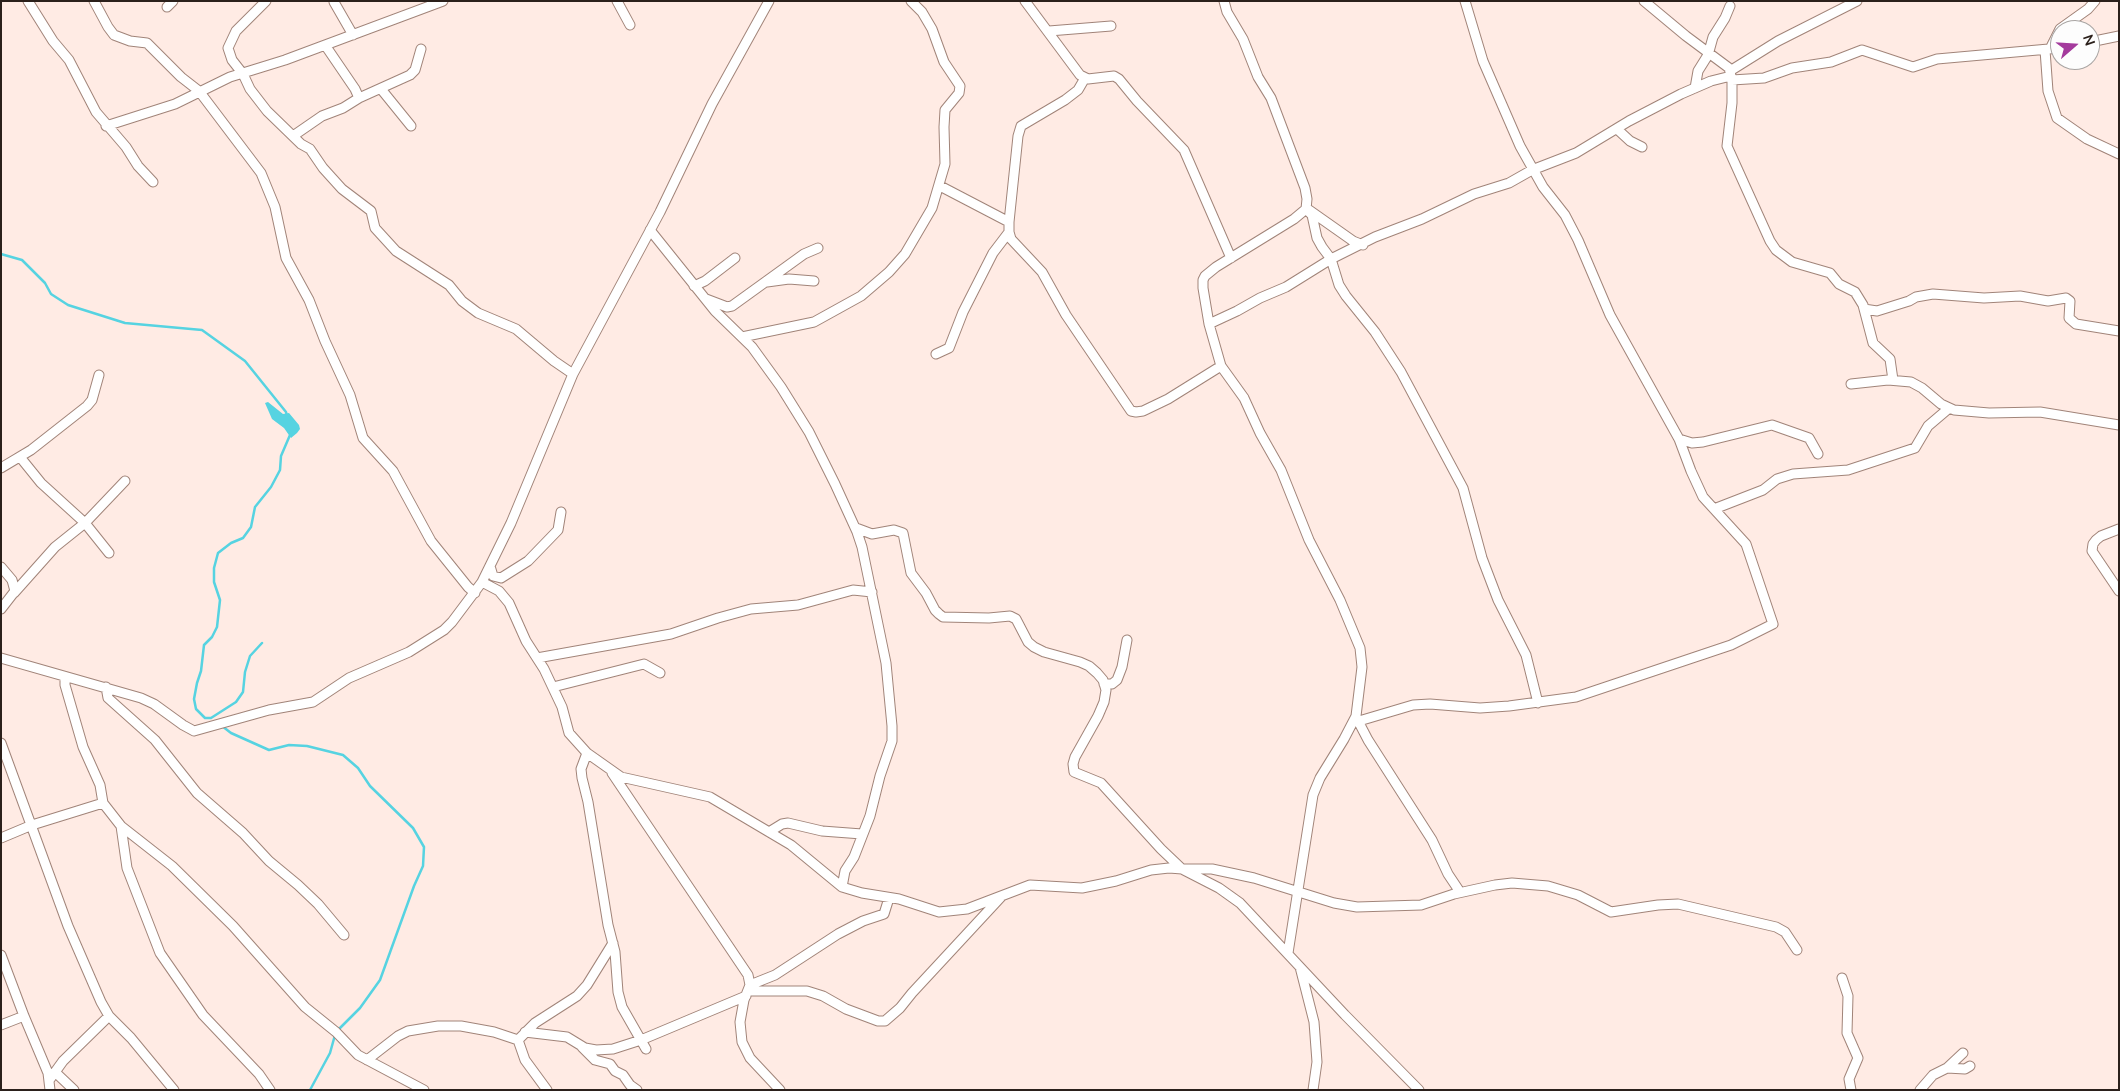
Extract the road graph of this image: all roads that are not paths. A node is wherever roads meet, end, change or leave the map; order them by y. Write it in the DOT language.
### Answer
graph roads {
  1 [pos="94,1"];
  2 [pos="266,1"];
  3 [pos="442,1"];
  4 [pos="617,1"];
  5 [pos="769,1"];
  6 [pos="911,1"];
  7 [pos="1025,1"];
  8 [pos="1224,1"];
  9 [pos="1465,1"];
  10 [pos="1644,1"];
  11 [pos="1857,1"];
  12 [pos="2095,1"];
  13 [pos="32,2"];
  14 [pos="334,2"];
  15 [pos="418,5"];
  16 [pos="1730,6"];
  17 [pos="630,25"];
  18 [pos="1111,26"];
  19 [pos="1048,31"];
  20 [pos="353,35"];
  21 [pos="2119,36"];
  22 [pos="2100,40"];
  23 [pos="325,45"];
  24 [pos="421,49"];
  25 [pos="2048,50"];
  26 [pos="1708,53"];
  27 [pos="243,74"];
  28 [pos="1731,75"];
  29 [pos="1085,78"];
  30 [pos="1695,88"];
  31 [pos="381,89"];
  32 [pos="199,91"];
  33 [pos="359,98"];
  34 [pos="106,126"];
  35 [pos="411,126"];
  36 [pos="1617,129"];
  37 [pos="293,136"];
  38 [pos="1642,147"];
  39 [pos="2119,154"];
  40 [pos="1532,170"];
  41 [pos="153,182"];
  42 [pos="940,186"];
  43 [pos="1306,209"];
  44 [pos="1009,222"];
  45 [pos="650,230"];
  46 [pos="1009,232"];
  47 [pos="1363,245"];
  48 [pos="818,248"];
  49 [pos="735,258"];
  50 [pos="1231,258"];
  51 [pos="1331,259"];
  52 [pos="814,281"];
  53 [pos="766,282"];
  54 [pos="694,286"];
  55 [pos="705,299"];
  56 [pos="1864,309"];
  57 [pos="1209,324"];
  58 [pos="2119,331"];
  59 [pos="742,337"];
  60 [pos="936,354"];
  61 [pos="1221,366"];
  62 [pos="573,374"];
  63 [pos="100,375"];
  64 [pos="1893,380"];
  65 [pos="1851,384"];
  66 [pos="1948,409"];
  67 [pos="2119,425"];
  68 [pos="1679,439"];
  69 [pos="1818,454"];
  70 [pos="20,457"];
  71 [pos="1,468"];
  72 [pos="125,482"];
  73 [pos="1714,509"];
  74 [pos="561,512"];
  75 [pos="85,523"];
  76 [pos="856,528"];
  77 [pos="2119,529"];
  78 [pos="109,553"];
  79 [pos="490,566"];
  80 [pos="1,567"];
  81 [pos="501,578"];
  82 [pos="482,582"];
  83 [pos="2119,591"];
  84 [pos="872,592"];
  85 [pos="14,593"];
  86 [pos="475,593"];
  87 [pos="508,603"];
  88 [pos="1,609"];
  89 [pos="1127,640"];
  90 [pos="1,658"];
  91 [pos="537,658"];
  92 [pos="660,673"];
  93 [pos="65,677"];
  94 [pos="1104,684"];
  95 [pos="553,687"];
  96 [pos="106,688"];
  97 [pos="1538,703"];
  98 [pos="1357,719"];
  99 [pos="1,743"];
  100 [pos="587,753"];
  101 [pos="610,770"];
  102 [pos="103,803"];
  103 [pos="32,825"];
  104 [pos="121,826"];
  105 [pos="769,832"];
  106 [pos="862,834"];
  107 [pos="1,838"];
  108 [pos="1182,869"];
  109 [pos="842,887"];
  110 [pos="1298,891"];
  111 [pos="1460,892"];
  112 [pos="1003,895"];
  113 [pos="889,898"];
  114 [pos="344,934"];
  115 [pos="613,943"];
  116 [pos="1797,950"];
  117 [pos="1288,953"];
  118 [pos="1,955"];
  119 [pos="1299,966"];
  120 [pos="1842,978"];
  121 [pos="748,991"];
  122 [pos="24,1016"];
  123 [pos="109,1016"];
  124 [pos="1,1024"];
  125 [pos="525,1032"];
  126 [pos="518,1040"];
  127 [pos="641,1040"];
  128 [pos="578,1044"];
  129 [pos="646,1049"];
  130 [pos="1963,1053"];
  131 [pos="367,1060"];
  132 [pos="1970,1066"];
  133 [pos="1947,1068"];
  134 [pos="52,1075"];
  135 [pos="50,1090"];
  136 [pos="74,1090"];
  137 [pos="174,1090"];
  138 [pos="270,1090"];
  139 [pos="424,1090"];
  140 [pos="547,1090"];
  141 [pos="637,1090"];
  142 [pos="780,1090"];
  143 [pos="1313,1090"];
  144 [pos="1419,1090"];
  145 [pos="1851,1090"];
  146 [pos="1920,1090"];
  1 -- 32 [label="street"];
  2 -- 27 [label="street"];
  3 -- 15 [label="street"];
  4 -- 17 [label="street"];
  5 -- 45 [label="street"];
  6 -- 42 [label="street"];
  7 -- 19 [label="street"];
  8 -- 43 [label="street"];
  9 -- 40 [label="street"];
  10 -- 26 [label="street"];
  11 -- 28 [label="street"];
  12 -- 25 [label="street"];
  13 -- 34 [label="street"];
  14 -- 20 [label="street"];
  15 -- 20 [label="street"];
  16 -- 26 [label="street"];
  18 -- 19 [label="street"];
  19 -- 29 [label="street"];
  20 -- 23 [label="street"];
  21 -- 22 [label="street"];
  23 -- 27 [label="street"];
  23 -- 33 [label="street"];
  24 -- 31 [label="street"];
  25 -- 28 [label="street"];
  25 -- 39 [label="street"];
  26 -- 28 [label="street"];
  26 -- 30 [label="street"];
  27 -- 32 [label="street"];
  27 -- 37 [label="street"];
  28 -- 30 [label="street"];
  28 -- 56 [label="street"];
  29 -- 44 [label="street"];
  29 -- 50 [label="street"];
  30 -- 36 [label="street"];
  31 -- 33 [label="street"];
  31 -- 35 [label="street"];
  32 -- 34 [label="street"];
  32 -- 86 [label="street"];
  33 -- 37 [label="street"];
  34 -- 41 [label="street"];
  36 -- 38 [label="street"];
  36 -- 40 [label="street"];
  37 -- 62 [label="street"];
  40 -- 47 [label="street"];
  40 -- 68 [label="street"];
  42 -- 44 [label="street"];
  42 -- 59 [label="street"];
  43 -- 47 [label="street"];
  43 -- 50 [label="street"];
  43 -- 51 [label="street"];
  44 -- 46 [label="street"];
  45 -- 54 [label="street"];
  45 -- 62 [label="street"];
  46 -- 60 [label="street"];
  46 -- 61 [label="street"];
  47 -- 51 [label="street"];
  48 -- 53 [label="street"];
  49 -- 54 [label="street"];
  50 -- 57 [label="street"];
  51 -- 57 [label="street"];
  51 -- 97 [label="street"];
  52 -- 53 [label="street"];
  53 -- 55 [label="street"];
  54 -- 55 [label="street"];
  55 -- 59 [label="street"];
  56 -- 58 [label="street"];
  56 -- 64 [label="street"];
  57 -- 61 [label="street"];
  59 -- 76 [label="street"];
  61 -- 98 [label="street"];
  62 -- 79 [label="street"];
  63 -- 70 [label="street"];
  64 -- 65 [label="street"];
  64 -- 66 [label="street"];
  66 -- 67 [label="street"];
  66 -- 73 [label="street"];
  68 -- 69 [label="street"];
  68 -- 73 [label="street"];
  70 -- 71 [label="street"];
  70 -- 75 [label="street"];
  72 -- 75 [label="street"];
  73 -- 97 [label="street"];
  74 -- 81 [label="street"];
  75 -- 78 [label="street"];
  75 -- 85 [label="street"];
  76 -- 84 [label="street"];
  76 -- 94 [label="street"];
  77 -- 83 [label="street"];
  79 -- 81 [label="street"];
  79 -- 82 [label="street"];
  80 -- 85 [label="street"];
  81 -- 87 [label="street"];
  82 -- 86 [label="street"];
  82 -- 87 [label="street"];
  84 -- 91 [label="street"];
  84 -- 106 [label="street"];
  85 -- 88 [label="street"];
  86 -- 96 [label="street"];
  87 -- 91 [label="street"];
  89 -- 94 [label="street"];
  90 -- 93 [label="street"];
  91 -- 95 [label="street"];
  92 -- 95 [label="street"];
  93 -- 96 [label="street"];
  93 -- 102 [label="street"];
  94 -- 108 [label="street"];
  95 -- 100 [label="street"];
  96 -- 114 [label="street"];
  97 -- 98 [label="street"];
  98 -- 110 [label="street"];
  98 -- 111 [label="street"];
  99 -- 103 [label="street"];
  100 -- 101 [label="street"];
  100 -- 115 [label="street"];
  101 -- 105 [label="street"];
  101 -- 121 [label="street"];
  102 -- 103 [label="street"];
  102 -- 104 [label="street"];
  103 -- 107 [label="street"];
  103 -- 123 [label="street"];
  104 -- 131 [label="street"];
  104 -- 138 [label="street"];
  105 -- 106 [label="street"];
  105 -- 109 [label="street"];
  106 -- 109 [label="street"];
  108 -- 110 [label="street"];
  108 -- 112 [label="street"];
  108 -- 117 [label="street"];
  109 -- 113 [label="street"];
  110 -- 111 [label="street"];
  110 -- 117 [label="street"];
  111 -- 116 [label="street"];
  112 -- 113 [label="street"];
  112 -- 121 [label="street"];
  113 -- 121 [label="street"];
  115 -- 125 [label="street"];
  115 -- 127 [label="street"];
  117 -- 119 [label="street"];
  118 -- 122 [label="street"];
  119 -- 143 [label="street"];
  119 -- 144 [label="street"];
  120 -- 145 [label="street"];
  121 -- 127 [label="street"];
  121 -- 142 [label="street"];
  122 -- 124 [label="street"];
  122 -- 134 [label="street"];
  123 -- 134 [label="street"];
  123 -- 137 [label="street"];
  125 -- 126 [label="street"];
  125 -- 128 [label="street"];
  126 -- 131 [label="street"];
  126 -- 140 [label="street"];
  127 -- 128 [label="street"];
  127 -- 129 [label="street"];
  128 -- 141 [label="street"];
  130 -- 133 [label="street"];
  131 -- 139 [label="street"];
  132 -- 133 [label="street"];
  133 -- 146 [label="street"];
  134 -- 135 [label="street"];
  134 -- 136 [label="street"];
}
